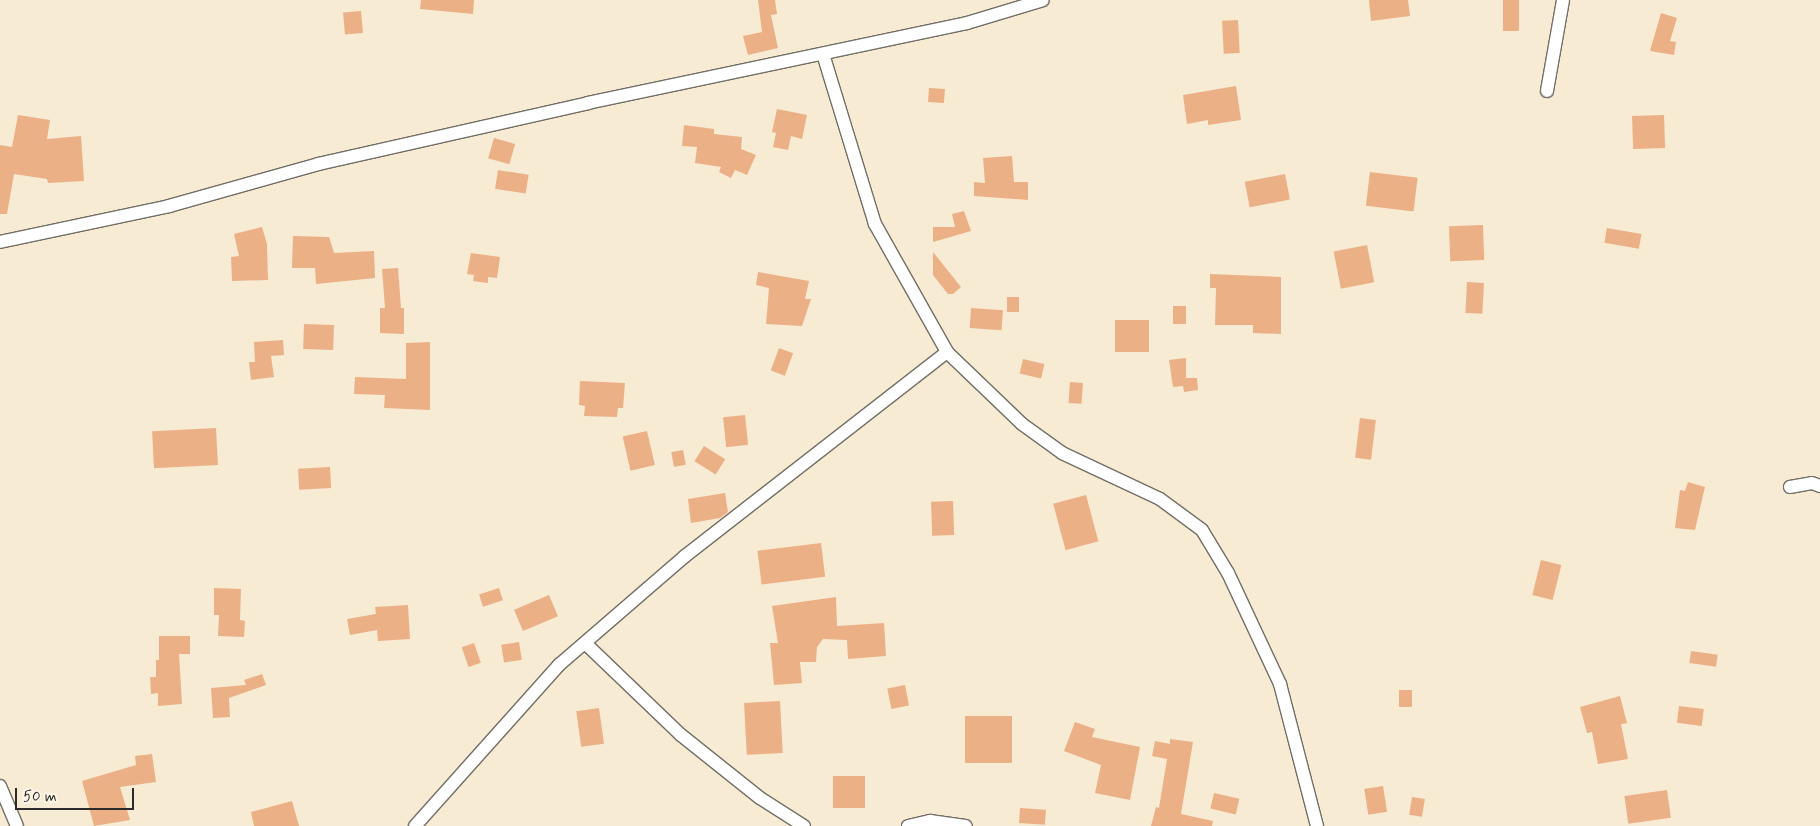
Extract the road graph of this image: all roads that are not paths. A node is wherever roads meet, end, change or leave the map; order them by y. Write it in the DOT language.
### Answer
graph roads {
  1 [pos="1043,0"];
  2 [pos="1564,0"];
  3 [pos="822,54"];
  4 [pos="1547,91"];
  5 [pos="0,242"];
  6 [pos="946,352"];
  7 [pos="1790,486"];
  8 [pos="1820,486"];
  9 [pos="585,643"];
  10 [pos="0,786"];
  11 [pos="17,826"];
  12 [pos="415,826"];
  13 [pos="804,826"];
  14 [pos="908,826"];
  15 [pos="966,826"];
  16 [pos="1317,826"];
  1 -- 3 [label="street"];
  2 -- 4 [label="street"];
  3 -- 5 [label="street"];
  3 -- 6 [label="street"];
  6 -- 9 [label="street"];
  6 -- 16 [label="street"];
  7 -- 8 [label="street"];
  9 -- 12 [label="street"];
  9 -- 13 [label="street"];
  10 -- 11 [label="street"];
  14 -- 15 [label="street"];
}
